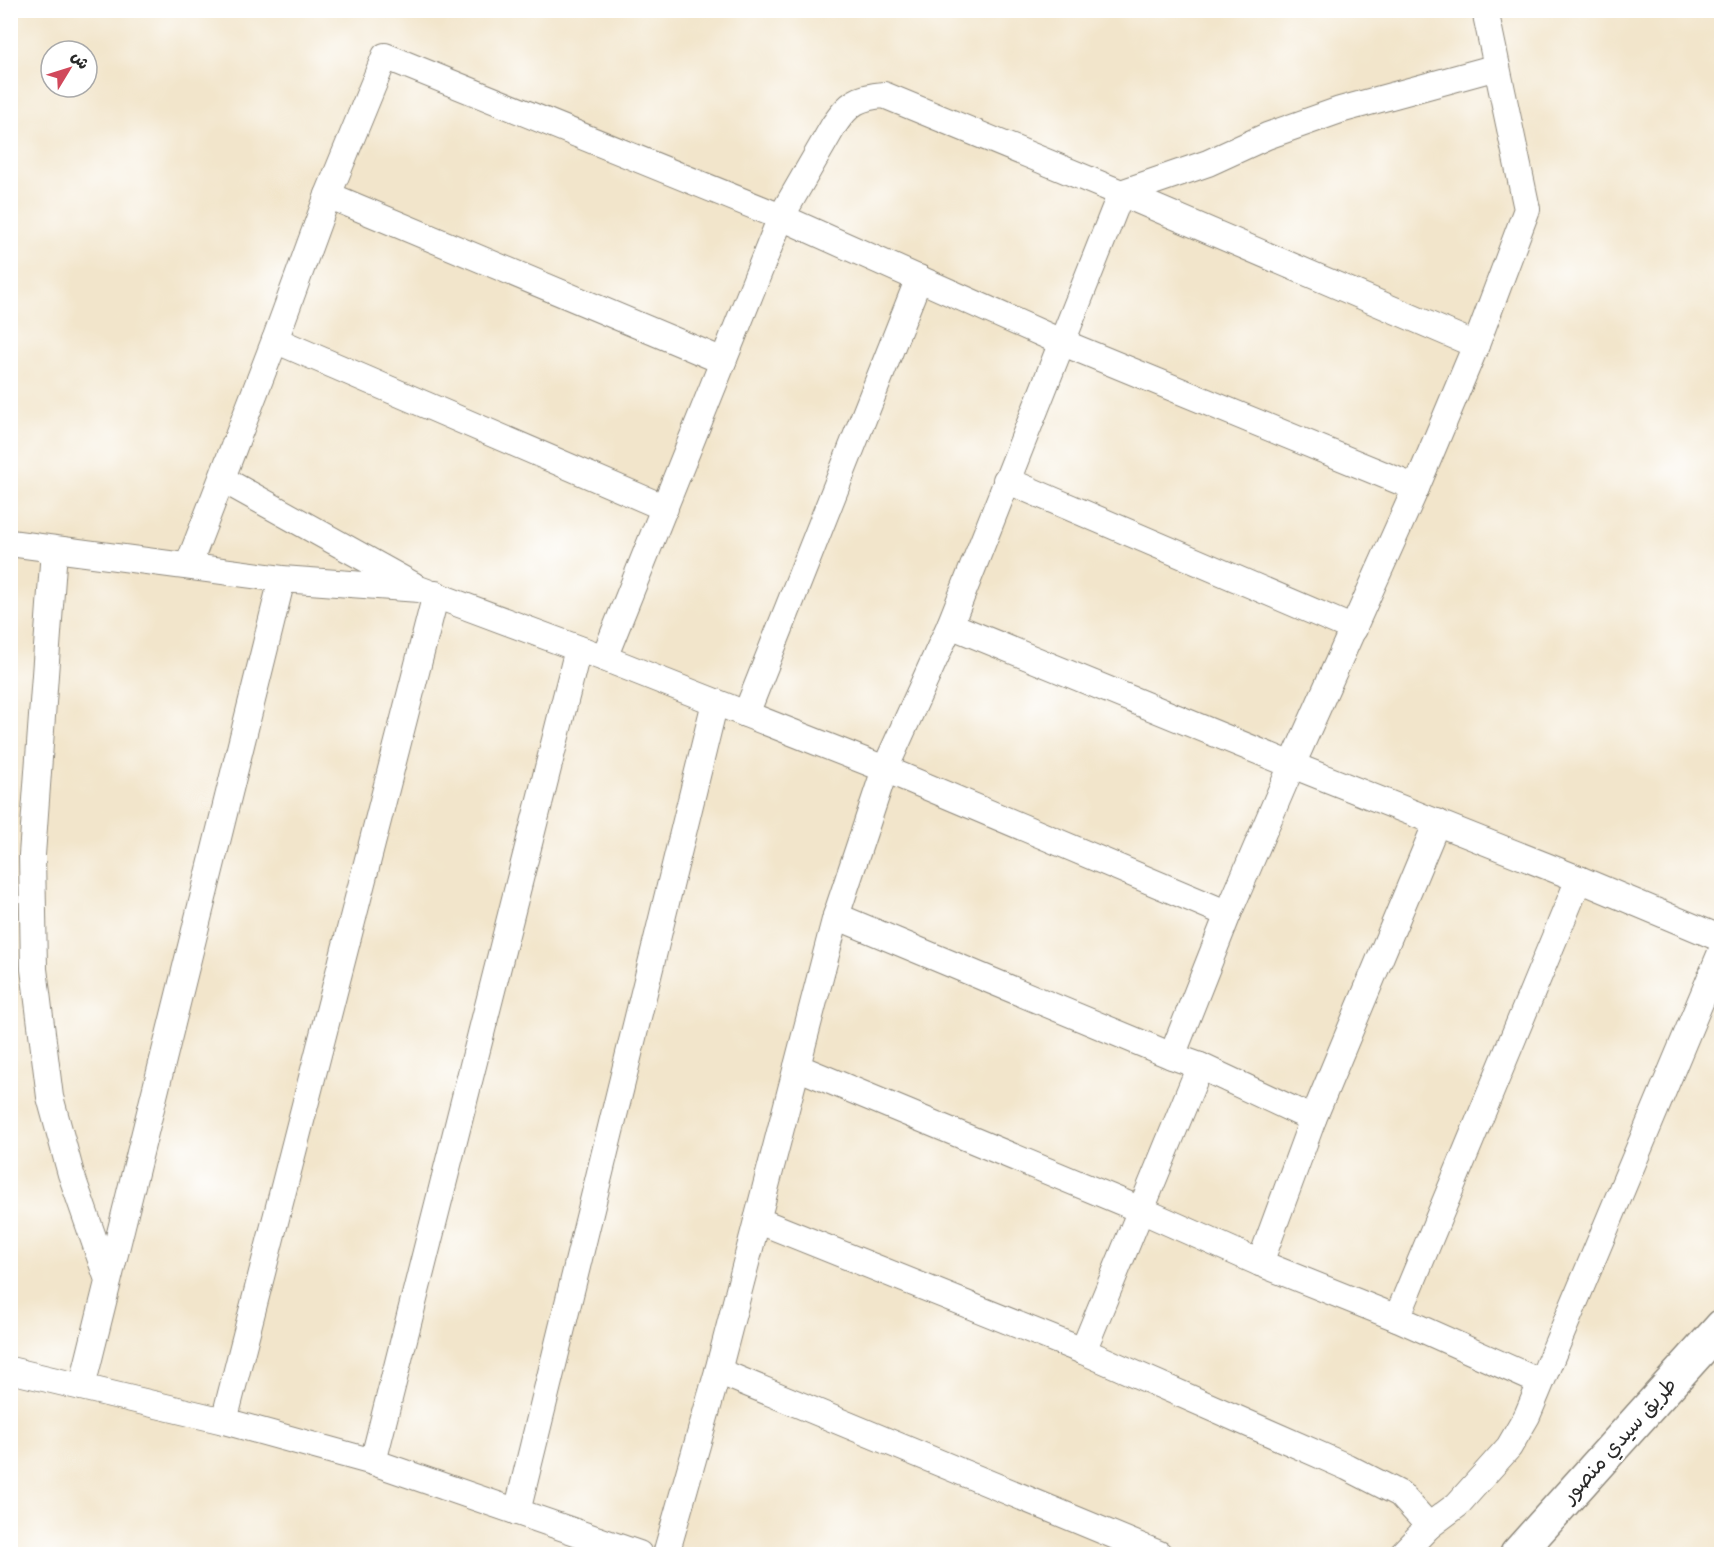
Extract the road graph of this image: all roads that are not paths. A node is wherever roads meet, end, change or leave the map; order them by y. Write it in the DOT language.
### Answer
graph roads {
  1 [pos="1485,10"];
  2 [pos="1497,67"];
  3 [pos="1121,193"];
  4 [pos="328,195"];
  5 [pos="781,217"];
  6 [pos="919,278"];
  7 [pos="275,340"];
  8 [pos="1061,342"];
  9 [pos="1476,345"];
  10 [pos="723,361"];
  11 [pos="222,479"];
  12 [pos="1006,480"];
  13 [pos="1416,488"];
  14 [pos="665,507"];
  15 [pos="10,543"];
  16 [pos="54,550"];
  17 [pos="188,566"];
  18 [pos="282,579"];
  19 [pos="427,591"];
  20 [pos="950,625"];
  21 [pos="1354,629"];
  22 [pos="578,649"];
  23 [pos="604,658"];
  24 [pos="715,702"];
  25 [pos="746,714"];
  26 [pos="1292,765"];
  27 [pos="885,769"];
  28 [pos="1437,822"];
  29 [pos="1579,879"];
  30 [pos="1228,914"];
  31 [pos="836,916"];
  32 [pos="1722,939"];
  33 [pos="1722,950"];
  34 [pos="1172,1056"];
  35 [pos="1200,1066"];
  36 [pos="797,1067"];
  37 [pos="1313,1119"];
  38 [pos="1141,1210"];
  39 [pos="757,1220"];
  40 [pos="1260,1263"];
  41 [pos="108,1280"];
  42 [pos="1397,1318"];
  43 [pos="1718,1335"];
  44 [pos="1083,1351"];
  45 [pos="10,1370"];
  46 [pos="718,1371"];
  47 [pos="1540,1382"];
  48 [pos="82,1388"];
  49 [pos="224,1421"];
  50 [pos="373,1462"];
  51 [pos="517,1512"];
  52 [pos="1429,1526"];
  53 [pos="639,1554"];
  54 [pos="666,1554"];
  55 [pos="1159,1554"];
  56 [pos="1402,1554"];
  57 [pos="1517,1554"];
  1 -- 2 [label="street"];
  2 -- 3 [label="street"];
  2 -- 9 [label="street"];
  3 -- 5 [label="street"];
  3 -- 8 [label="street"];
  3 -- 9 [label="street"];
  4 -- 5 [label="street"];
  4 -- 7 [label="street"];
  4 -- 10 [label="street"];
  5 -- 6 [label="street"];
  5 -- 10 [label="street"];
  6 -- 8 [label="street"];
  6 -- 25 [label="street"];
  7 -- 11 [label="street"];
  7 -- 14 [label="street"];
  8 -- 12 [label="street"];
  8 -- 13 [label="street"];
  9 -- 13 [label="street"];
  10 -- 14 [label="street"];
  11 -- 17 [label="street"];
  11 -- 19 [label="street"];
  12 -- 20 [label="street"];
  12 -- 21 [label="street"];
  13 -- 21 [label="street"];
  14 -- 23 [label="street"];
  15 -- 16 [label="street"];
  16 -- 17 [label="street"];
  16 -- 41 [label="street"];
  17 -- 18 [label="street"];
  18 -- 19 [label="street"];
  18 -- 41 [label="street"];
  19 -- 22 [label="street"];
  19 -- 49 [label="street"];
  20 -- 26 [label="street"];
  20 -- 27 [label="street"];
  21 -- 26 [label="street"];
  22 -- 23 [label="street"];
  22 -- 50 [label="street"];
  23 -- 24 [label="street"];
  24 -- 25 [label="street"];
  24 -- 51 [label="street"];
  25 -- 27 [label="street"];
  26 -- 28 [label="street"];
  26 -- 30 [label="street"];
  27 -- 30 [label="street"];
  27 -- 31 [label="street"];
  28 -- 29 [label="street"];
  28 -- 37 [label="street"];
  29 -- 32 [label="street"];
  29 -- 42 [label="street"];
  30 -- 34 [label="street"];
  31 -- 34 [label="street"];
  31 -- 36 [label="street"];
  33 -- 47 [label="street"];
  34 -- 35 [label="street"];
  35 -- 37 [label="street"];
  35 -- 38 [label="street"];
  36 -- 38 [label="street"];
  36 -- 39 [label="street"];
  37 -- 40 [label="street"];
  38 -- 40 [label="street"];
  38 -- 44 [label="street"];
  39 -- 44 [label="street"];
  39 -- 46 [label="street"];
  40 -- 42 [label="street"];
  41 -- 48 [label="street"];
  42 -- 47 [label="street"];
  43 -- 57 [label="main road, طريق سيدي منصور"];
  44 -- 52 [label="street"];
  45 -- 48 [label="street"];
  46 -- 54 [label="street"];
  46 -- 55 [label="street"];
  47 -- 52 [label="street"];
  48 -- 49 [label="street"];
  49 -- 50 [label="street"];
  50 -- 51 [label="street"];
  51 -- 53 [label="street"];
  52 -- 56 [label="street"];
}
